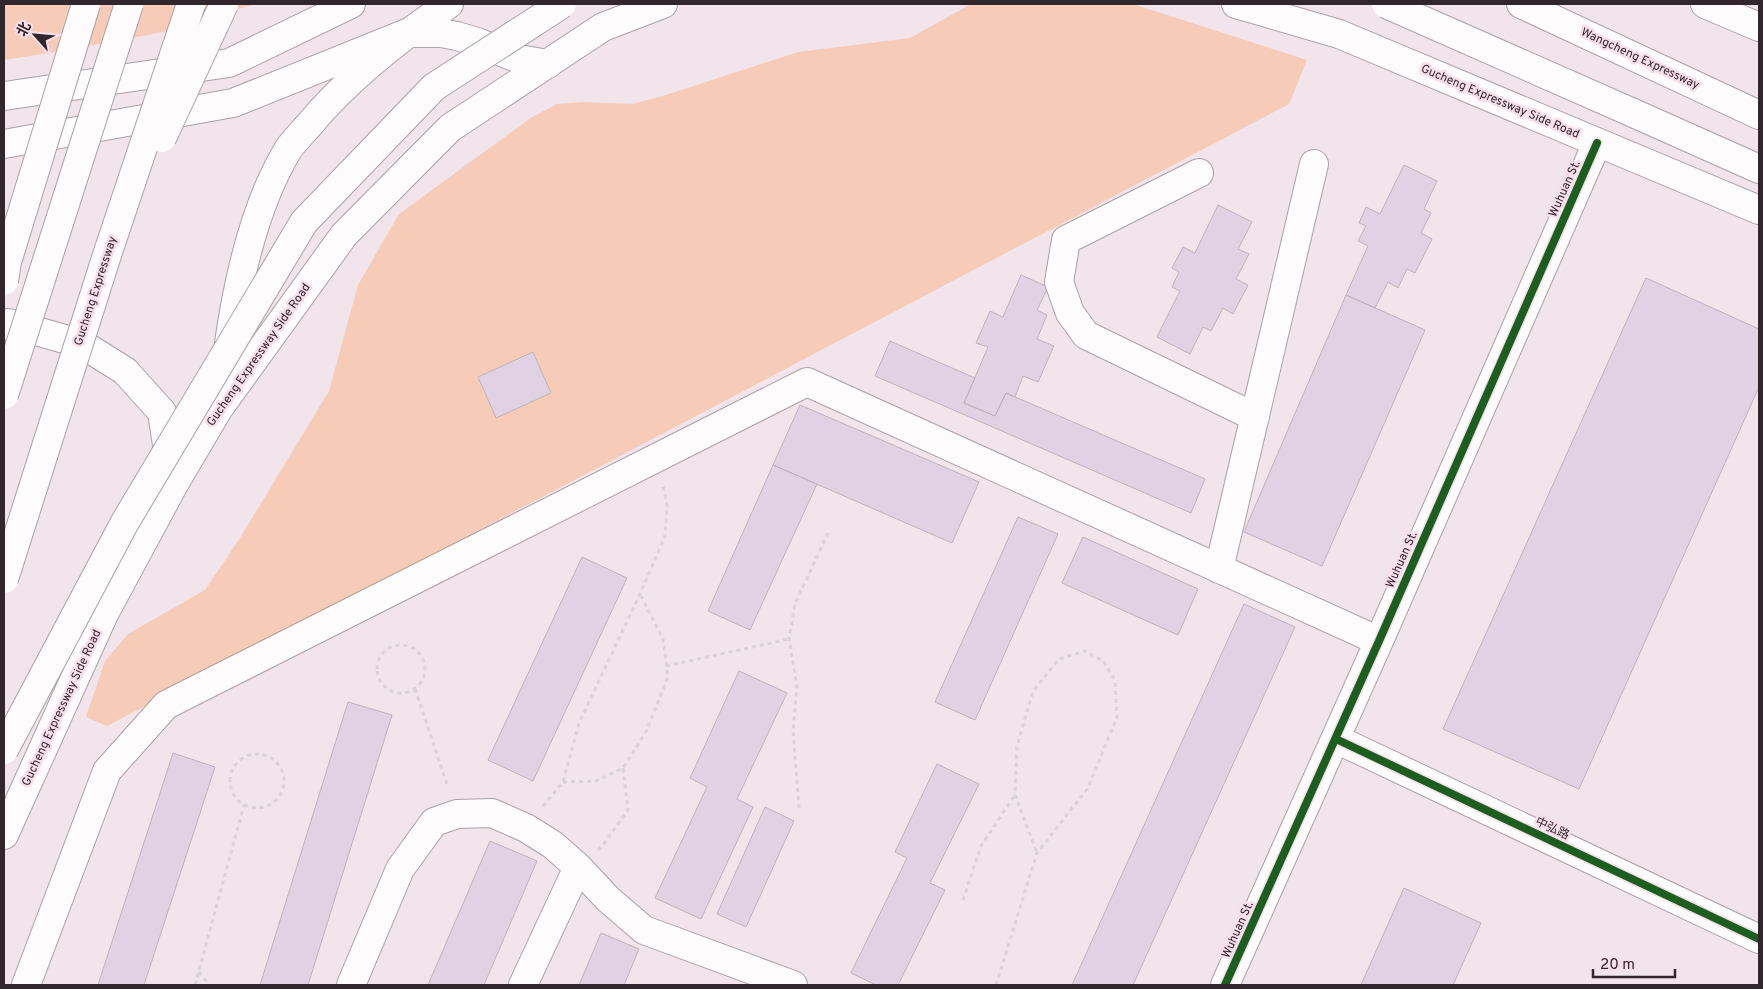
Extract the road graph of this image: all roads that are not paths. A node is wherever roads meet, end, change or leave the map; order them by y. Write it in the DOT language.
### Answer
graph roads {
  1 [pos="86,4"];
  2 [pos="129,4"];
  3 [pos="190,4"];
  4 [pos="224,4"];
  5 [pos="351,4"];
  6 [pos="449,4"];
  7 [pos="562,4"];
  8 [pos="663,4"];
  9 [pos="1236,4"];
  10 [pos="1386,4"];
  11 [pos="1521,4"];
  12 [pos="1705,4"];
  13 [pos="1759,27"];
  14 [pos="407,33"];
  15 [pos="548,64"];
  16 [pos="4,96"];
  17 [pos="1759,115"];
  18 [pos="1597,143"];
  19 [pos="4,144"];
  20 [pos="1314,164"];
  21 [pos="1759,170"];
  22 [pos="1199,173"];
  23 [pos="1759,210"];
  24 [pos="108,255"];
  25 [pos="4,281"];
  26 [pos="4,326"];
  27 [pos="4,395"];
  28 [pos="219,408"];
  29 [pos="1255,417"];
  30 [pos="173,486"];
  31 [pos="1219,569"];
  32 [pos="4,579"];
  33 [pos="1379,641"];
  34 [pos="1336,738"];
  35 [pos="4,750"];
  36 [pos="4,835"];
  37 [pos="578,867"];
  38 [pos="1759,939"];
  39 [pos="26,985"];
  40 [pos="351,985"];
  41 [pos="523,985"];
  42 [pos="793,985"];
  43 [pos="1225,985"];
  1 -- 25 [label="main road, bridge"];
  2 -- 27 [label="main road, bridge"];
  3 -- 24 [label="main road, Gucheng Expressway, bridge"];
  4 -- 24 [label="main road, bridge"];
  5 -- 16 [label="main road"];
  6 -- 14 [label="main road"];
  7 -- 35 [label="main road, bridge"];
  8 -- 15 [label="main road, Gucheng Expressway Side Road"];
  9 -- 18 [label="main road, Gucheng Expressway Side Road"];
  10 -- 21 [label="main road, bridge"];
  11 -- 17 [label="main road, Wangcheng Expressway"];
  12 -- 13 [label="main road"];
  14 -- 15 [label="main road"];
  14 -- 19 [label="main road"];
  14 -- 28 [label="main road"];
  15 -- 28 [label="main road, Gucheng Expressway Side Road"];
  18 -- 23 [label="main road, Gucheng Expressway Side Road"];
  18 -- 33 [label="main road, Wuhuan St."];
  20 -- 29 [label="main road"];
  22 -- 29 [label="main road"];
  24 -- 32 [label="main road, Gucheng Expressway, bridge"];
  26 -- 30 [label="main road"];
  28 -- 30 [label="main road, Gucheng Expressway Side Road"];
  29 -- 31 [label="main road"];
  30 -- 36 [label="main road, Gucheng Expressway Side Road"];
  31 -- 33 [label="main road"];
  31 -- 39 [label="main road"];
  33 -- 34 [label="main road, Wuhuan St."];
  34 -- 38 [label="main road, 中弘路"];
  34 -- 43 [label="main road, Wuhuan St."];
  37 -- 40 [label="main road"];
  37 -- 41 [label="main road"];
  37 -- 42 [label="main road"];
}
